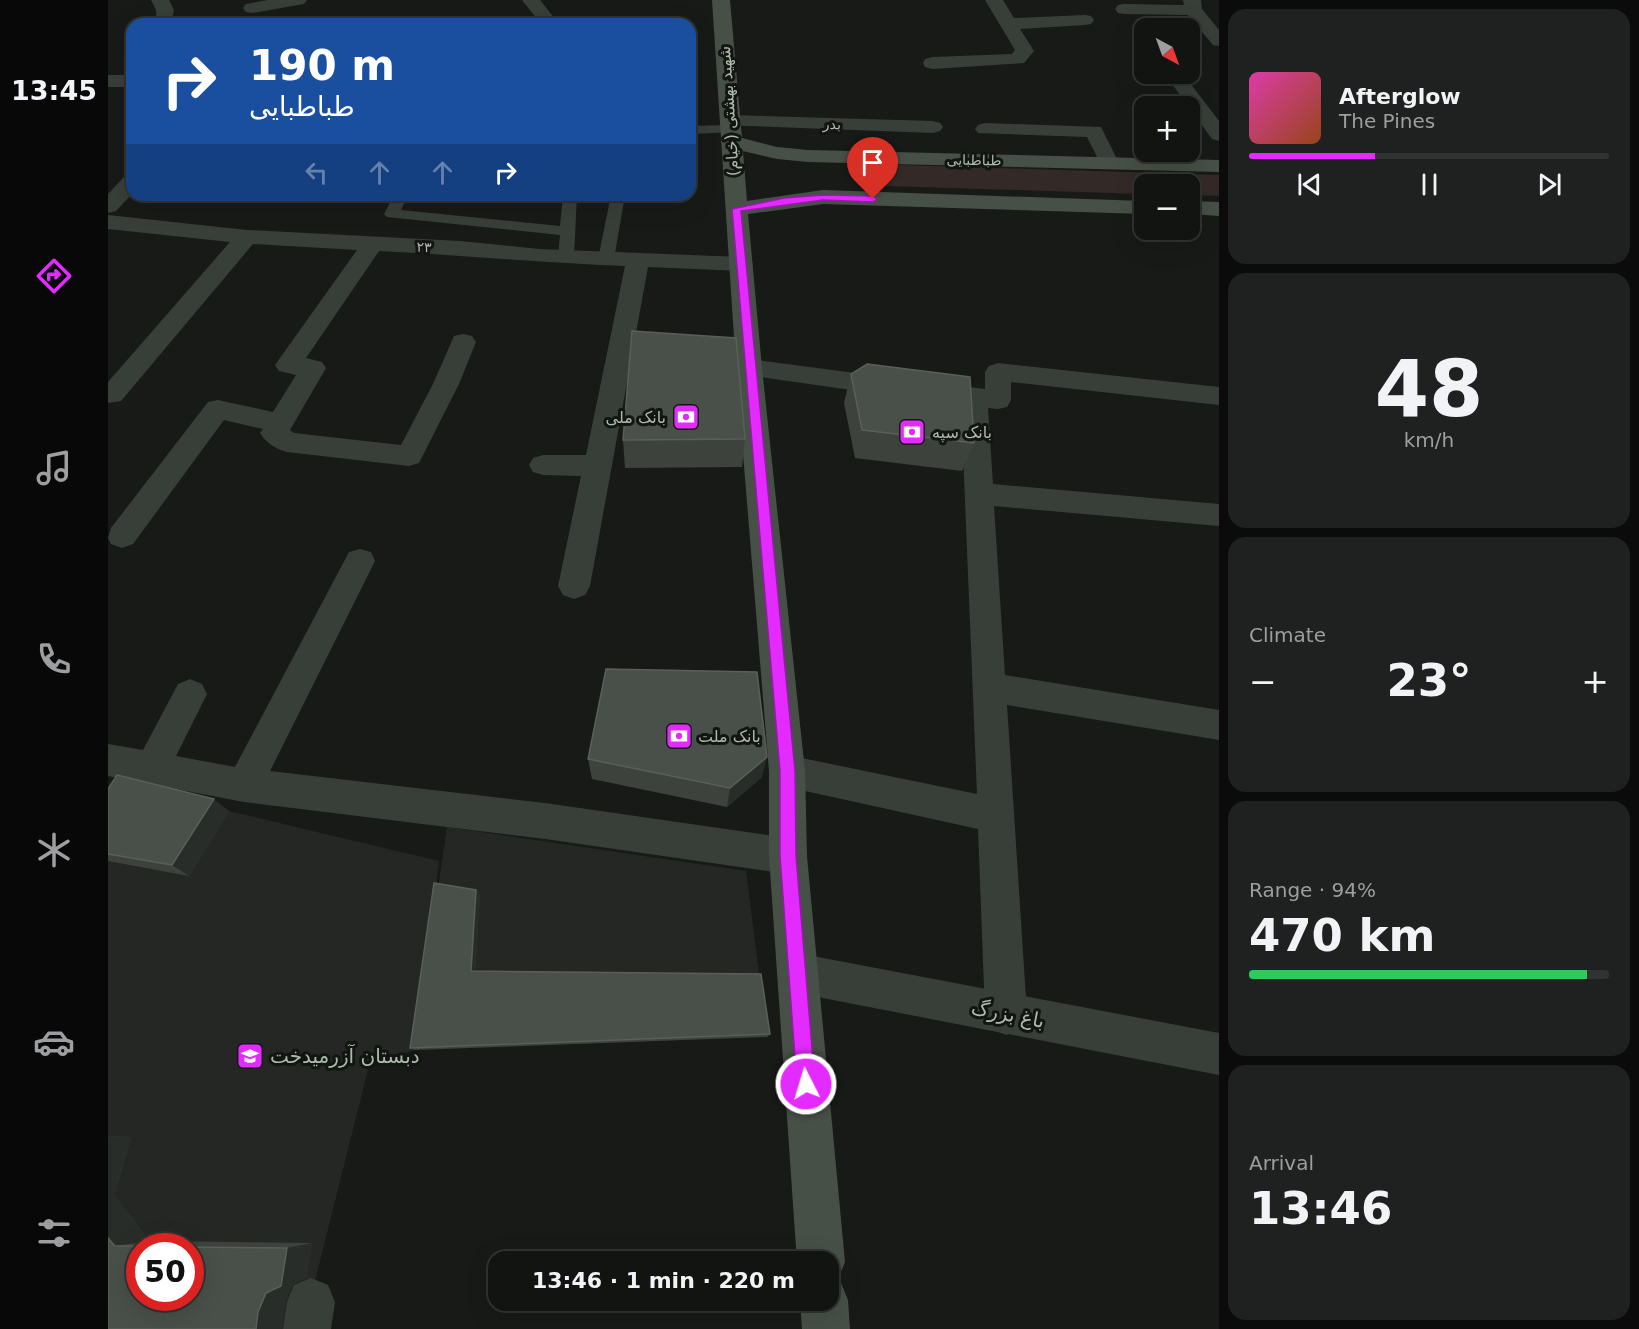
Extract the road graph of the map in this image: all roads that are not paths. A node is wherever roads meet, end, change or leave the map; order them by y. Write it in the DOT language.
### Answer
graph roads {
  1 [pos="160,0"];
  2 [pos="298,0"];
  3 [pos="531,0"];
  4 [pos="721,0"];
  5 [pos="994,0"];
  6 [pos="1192,5"];
  7 [pos="1124,9"];
  8 [pos="254,11"];
  9 [pos="164,18"];
  10 [pos="544,18"];
  11 [pos="1085,20"];
  12 [pos="1008,24"];
  13 [pos="1219,41"];
  14 [pos="932,63"];
  15 [pos="108,81"];
  16 [pos="126,81"];
  17 [pos="1181,84"];
  18 [pos="933,127"];
  19 [pos="985,129"];
  20 [pos="696,130"];
  21 [pos="731,131"];
  22 [pos="1219,135"];
  23 [pos="867,158"];
  24 [pos="1109,163"];
  25 [pos="1219,166"];
  26 [pos="126,188"];
  27 [pos="873,199"];
  28 [pos="398,201"];
  29 [pos="570,201"];
  30 [pos="617,201"];
  31 [pos="108,206"];
  32 [pos="1134,207"];
  33 [pos="1200,208"];
  34 [pos="737,209"];
  35 [pos="1219,209"];
  36 [pos="108,222"];
  37 [pos="567,231"];
  38 [pos="247,237"];
  39 [pos="372,244"];
  40 [pos="566,257"];
  41 [pos="606,259"];
  42 [pos="638,260"];
  43 [pos="741,264"];
  44 [pos="463,342"];
  45 [pos="749,368"];
  46 [pos="112,395"];
  47 [pos="1219,396"];
  48 [pos="974,397"];
  49 [pos="280,423"];
  50 [pos="543,465"];
  51 [pos="598,466"];
  52 [pos="980,494"];
  53 [pos="1219,515"];
  54 [pos="122,536"];
  55 [pos="360,561"];
  56 [pos="574,586"];
  57 [pos="989,687"];
  58 [pos="190,694"];
  59 [pos="1219,725"];
  60 [pos="108,760"];
  61 [pos="152,768"];
  62 [pos="787,771"];
  63 [pos="244,785"];
  64 [pos="995,816"];
  65 [pos="788,856"];
  66 [pos="797,973"];
  67 [pos="1006,1014"];
  68 [pos="1219,1054"];
  69 [pos="820,1251"];
  70 [pos="825,1311"];
  71 [pos="826,1329"];
  1 -- 9 [label="street"];
  2 -- 8 [label="street"];
  3 -- 10 [label="street"];
  4 -- 21 [label="main road, شهید بهشتی (خیام)"];
  5 -- 12 [label="street"];
  6 -- 7 [label="street"];
  6 -- 13 [label="street"];
  11 -- 12 [label="street"];
  12 -- 14 [label="street"];
  15 -- 16 [label="street"];
  17 -- 22 [label="street"];
  18 -- 21 [label="street, بدر"];
  19 -- 24 [label="street"];
  20 -- 21 [label="lane"];
  21 -- 23 [label="main road, طباطبایی"];
  21 -- 34 [label="main road, شهید بهشتی (خیام)"];
  23 -- 24 [label="main road, طباطبایی"];
  23 -- 27 [label="main road"];
  24 -- 25 [label="main road, طباطبایی"];
  26 -- 31 [label="street"];
  27 -- 32 [label="main road"];
  27 -- 34 [label="main road"];
  28 -- 37 [label="lane"];
  29 -- 37 [label="lane"];
  30 -- 41 [label="lane"];
  33 -- 35 [label="main road"];
  34 -- 43 [label="main road, شهید بهشتی (خیام)"];
  36 -- 38 [label="street, ۲۳"];
  37 -- 40 [label="lane"];
  38 -- 39 [label="street, ۲۳"];
  38 -- 46 [label="street"];
  39 -- 40 [label="street, ۲۳"];
  39 -- 49 [label="street"];
  40 -- 41 [label="street, ۲۳"];
  41 -- 42 [label="street, ۲۳"];
  42 -- 43 [label="street, ۲۳"];
  42 -- 51 [label="street"];
  43 -- 45 [label="main road, شهید بهشتی (خیام)"];
  44 -- 49 [label="street"];
  45 -- 48 [label="street"];
  45 -- 62 [label="main road, شهید بهشتی (خیام)"];
  47 -- 48 [label="street"];
  48 -- 52 [label="street"];
  49 -- 54 [label="street"];
  50 -- 51 [label="street"];
  51 -- 56 [label="street"];
  52 -- 53 [label="street"];
  52 -- 57 [label="street"];
  55 -- 63 [label="street"];
  57 -- 59 [label="street"];
  57 -- 64 [label="street"];
  58 -- 61 [label="street"];
  60 -- 61 [label="street"];
  61 -- 63 [label="street"];
  62 -- 64 [label="street"];
  62 -- 65 [label="main road, شهید بهشتی (خیام)"];
  63 -- 65 [label="street"];
  64 -- 67 [label="street"];
  65 -- 66 [label="main road, شهید بهشتی (خیام)"];
  66 -- 67 [label="street, باغ بزرگ"];
  66 -- 69 [label="main road, شهید بهشتی (خیام)"];
  67 -- 68 [label="street, باغ بزرگ"];
  70 -- 71 [label="main road"];
}
